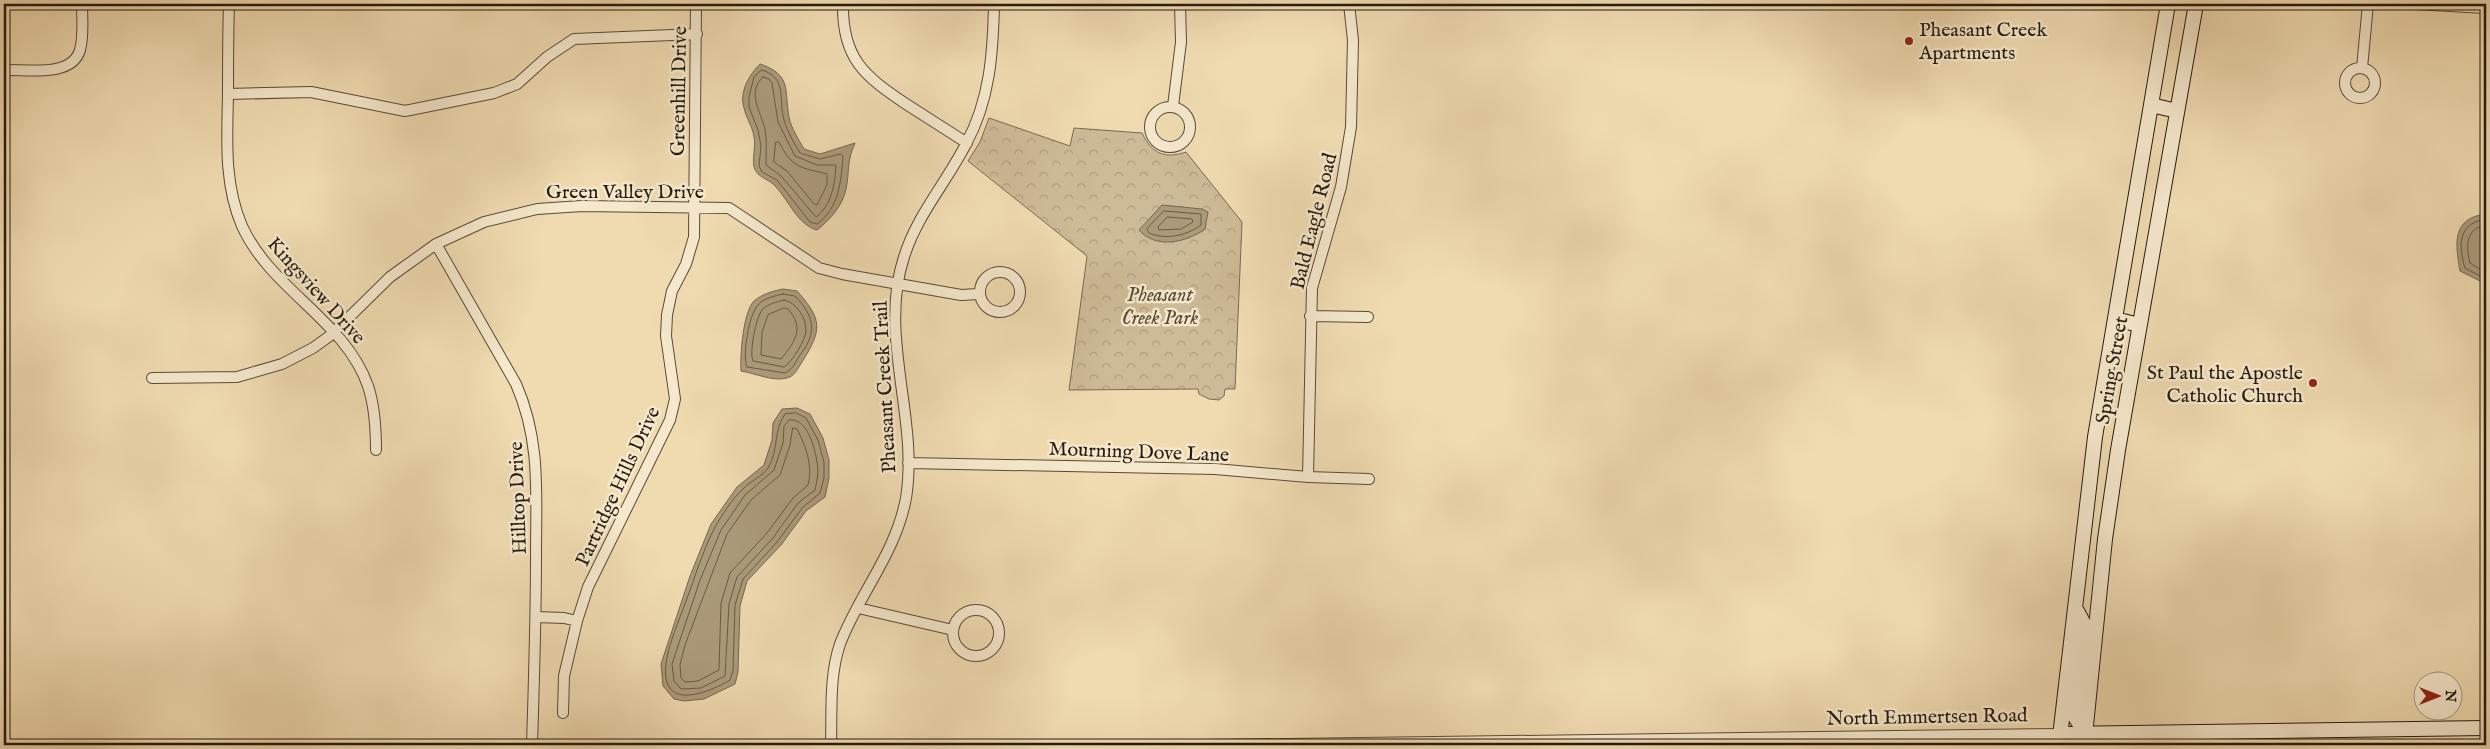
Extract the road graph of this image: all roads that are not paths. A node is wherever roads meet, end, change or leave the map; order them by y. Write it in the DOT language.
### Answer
graph roads {
  1 [pos="82,4"];
  2 [pos="229,4"];
  3 [pos="696,4"];
  4 [pos="843,4"];
  5 [pos="994,4"];
  6 [pos="1180,4"];
  7 [pos="1349,4"];
  8 [pos="2168,4"];
  9 [pos="2196,4"];
  10 [pos="2368,4"];
  11 [pos="2414,4"];
  12 [pos="2486,8"];
  13 [pos="697,34"];
  14 [pos="2362,68"];
  15 [pos="4,70"];
  16 [pos="228,94"];
  17 [pos="2152,105"];
  18 [pos="1173,106"];
  19 [pos="2177,111"];
  20 [pos="967,143"];
  21 [pos="695,208"];
  22 [pos="436,244"];
  23 [pos="896,284"];
  24 [pos="979,294"];
  25 [pos="1310,316"];
  26 [pos="1368,317"];
  27 [pos="2115,319"];
  28 [pos="2139,324"];
  29 [pos="334,332"];
  30 [pos="152,378"];
  31 [pos="376,450"];
  32 [pos="908,463"];
  33 [pos="1308,477"];
  34 [pos="1369,479"];
  35 [pos="858,608"];
  36 [pos="2075,608"];
  37 [pos="2097,609"];
  38 [pos="536,617"];
  39 [pos="577,621"];
  40 [pos="953,630"];
  41 [pos="563,713"];
  42 [pos="2486,728"];
  43 [pos="2060,740"];
  44 [pos="2085,740"];
  45 [pos="532,745"];
  46 [pos="831,745"];
  47 [pos="1203,745"];
  48 [pos="2070,745"];
  1 -- 15 [label="street"];
  2 -- 16 [label="street, Kingsview Drive"];
  3 -- 13 [label="street, Greenhill Drive"];
  4 -- 20 [label="street"];
  5 -- 20 [label="street, Pheasant Creek Trail"];
  6 -- 18 [label="street"];
  7 -- 25 [label="street, Bald Eagle Road"];
  8 -- 17 [label="main road, Spring Street"];
  9 -- 19 [label="main road, Spring Street"];
  10 -- 14 [label="street"];
  11 -- 12 [label="street"];
  13 -- 16 [label="street"];
  13 -- 21 [label="street, Greenhill Drive"];
  16 -- 29 [label="street, Kingsview Drive"];
  17 -- 19 [label="main road"];
  17 -- 27 [label="main road, Spring Street"];
  18 -- 18 [label="street"];
  19 -- 28 [label="main road, Spring Street"];
  20 -- 23 [label="street, Pheasant Creek Trail"];
  21 -- 22 [label="street, Green Valley Drive"];
  21 -- 23 [label="street, Green Valley Drive"];
  21 -- 39 [label="street, Partridge Hills Drive"];
  22 -- 29 [label="street, Green Valley Drive"];
  22 -- 38 [label="street, Hilltop Drive"];
  23 -- 24 [label="street, Green Valley Drive"];
  23 -- 32 [label="street, Pheasant Creek Trail"];
  24 -- 24 [label="street"];
  25 -- 26 [label="street"];
  25 -- 33 [label="street, Bald Eagle Road"];
  27 -- 28 [label="main road"];
  27 -- 36 [label="main road, Spring Street"];
  28 -- 37 [label="main road, Spring Street"];
  29 -- 30 [label="street, Green Valley Drive"];
  29 -- 31 [label="street, Kingsview Drive"];
  32 -- 33 [label="street, Mourning Dove Lane"];
  32 -- 35 [label="street, Pheasant Creek Trail"];
  33 -- 34 [label="street, Mourning Dove Lane"];
  35 -- 40 [label="street"];
  35 -- 46 [label="street, Pheasant Creek Trail"];
  36 -- 37 [label="main road"];
  36 -- 43 [label="main road, Spring Street"];
  36 -- 44 [label="main road"];
  37 -- 44 [label="main road, Spring Street"];
  38 -- 39 [label="street"];
  38 -- 45 [label="street, Hilltop Drive"];
  39 -- 41 [label="street, Partridge Hills Drive"];
  40 -- 40 [label="street"];
  42 -- 44 [label="main road, North Emmertsen Road"];
  43 -- 44 [label="main road, North Emmertsen Road"];
  43 -- 47 [label="street, North Emmertsen Road"];
  43 -- 48 [label="main road"];
}
